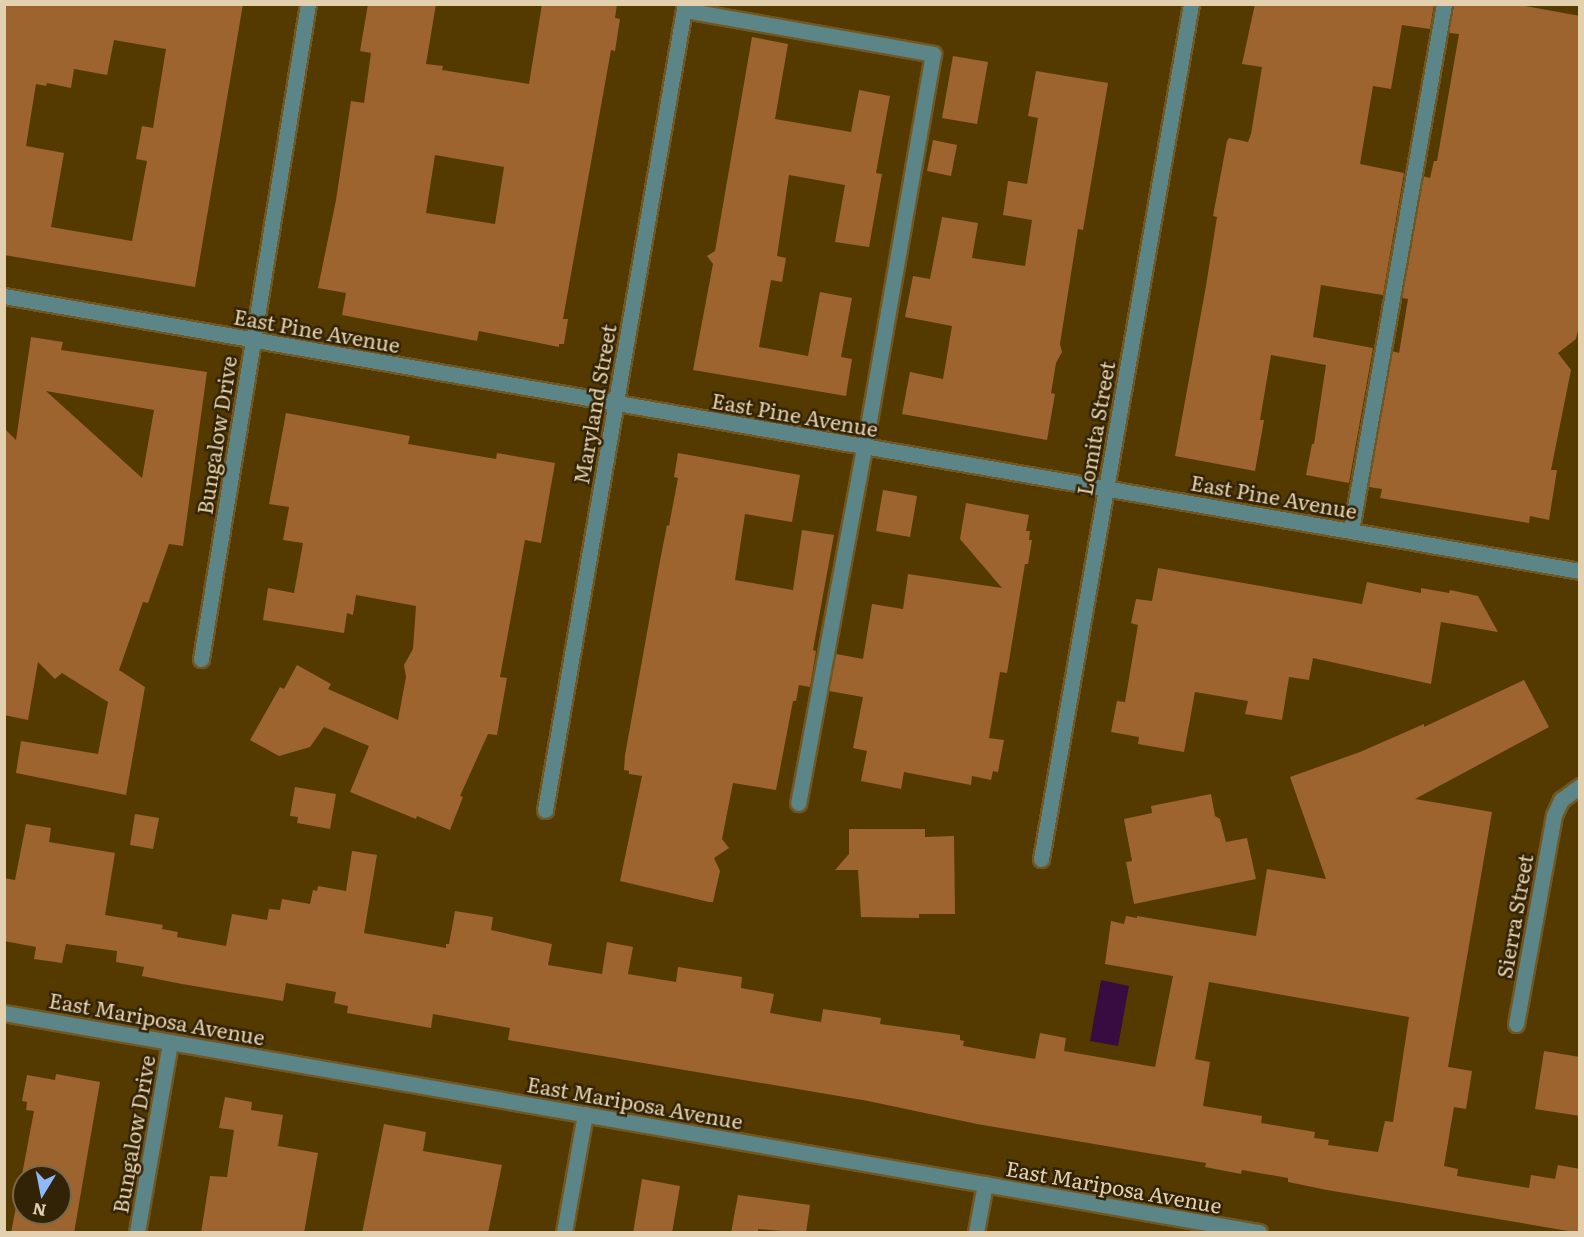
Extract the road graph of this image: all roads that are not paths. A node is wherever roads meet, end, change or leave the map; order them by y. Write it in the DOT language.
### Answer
graph roads {
  1 [pos="308,4"];
  2 [pos="1191,4"];
  3 [pos="1444,4"];
  4 [pos="685,7"];
  5 [pos="4,296"];
  6 [pos="253,340"];
  7 [pos="616,403"];
  8 [pos="864,448"];
  9 [pos="1106,488"];
  10 [pos="1351,530"];
  11 [pos="1580,571"];
  12 [pos="201,659"];
  13 [pos="1580,786"];
  14 [pos="798,803"];
  15 [pos="545,810"];
  16 [pos="1041,859"];
  17 [pos="4,1013"];
  18 [pos="1516,1024"];
  19 [pos="170,1042"];
  20 [pos="585,1114"];
  21 [pos="985,1184"];
  22 [pos="137,1233"];
  23 [pos="564,1233"];
  24 [pos="976,1233"];
  25 [pos="1259,1233"];
  1 -- 6 [label="street, Bungalow Drive"];
  2 -- 9 [label="street, Lomita Street"];
  3 -- 10 [label="street"];
  4 -- 7 [label="street, Maryland Street"];
  4 -- 8 [label="street"];
  5 -- 6 [label="street, East Pine Avenue"];
  6 -- 7 [label="street, East Pine Avenue"];
  6 -- 12 [label="street, Bungalow Drive"];
  7 -- 8 [label="street, East Pine Avenue"];
  7 -- 15 [label="street, Maryland Street"];
  8 -- 9 [label="street, East Pine Avenue"];
  8 -- 14 [label="street"];
  9 -- 10 [label="street, East Pine Avenue"];
  9 -- 16 [label="street, Lomita Street"];
  10 -- 11 [label="street, East Pine Avenue"];
  13 -- 18 [label="street, Sierra Street"];
  17 -- 19 [label="street, East Mariposa Avenue"];
  19 -- 20 [label="street, East Mariposa Avenue"];
  19 -- 22 [label="street, Bungalow Drive"];
  20 -- 21 [label="street, East Mariposa Avenue"];
  20 -- 23 [label="street"];
  21 -- 24 [label="street"];
  21 -- 25 [label="street, East Mariposa Avenue"];
}
